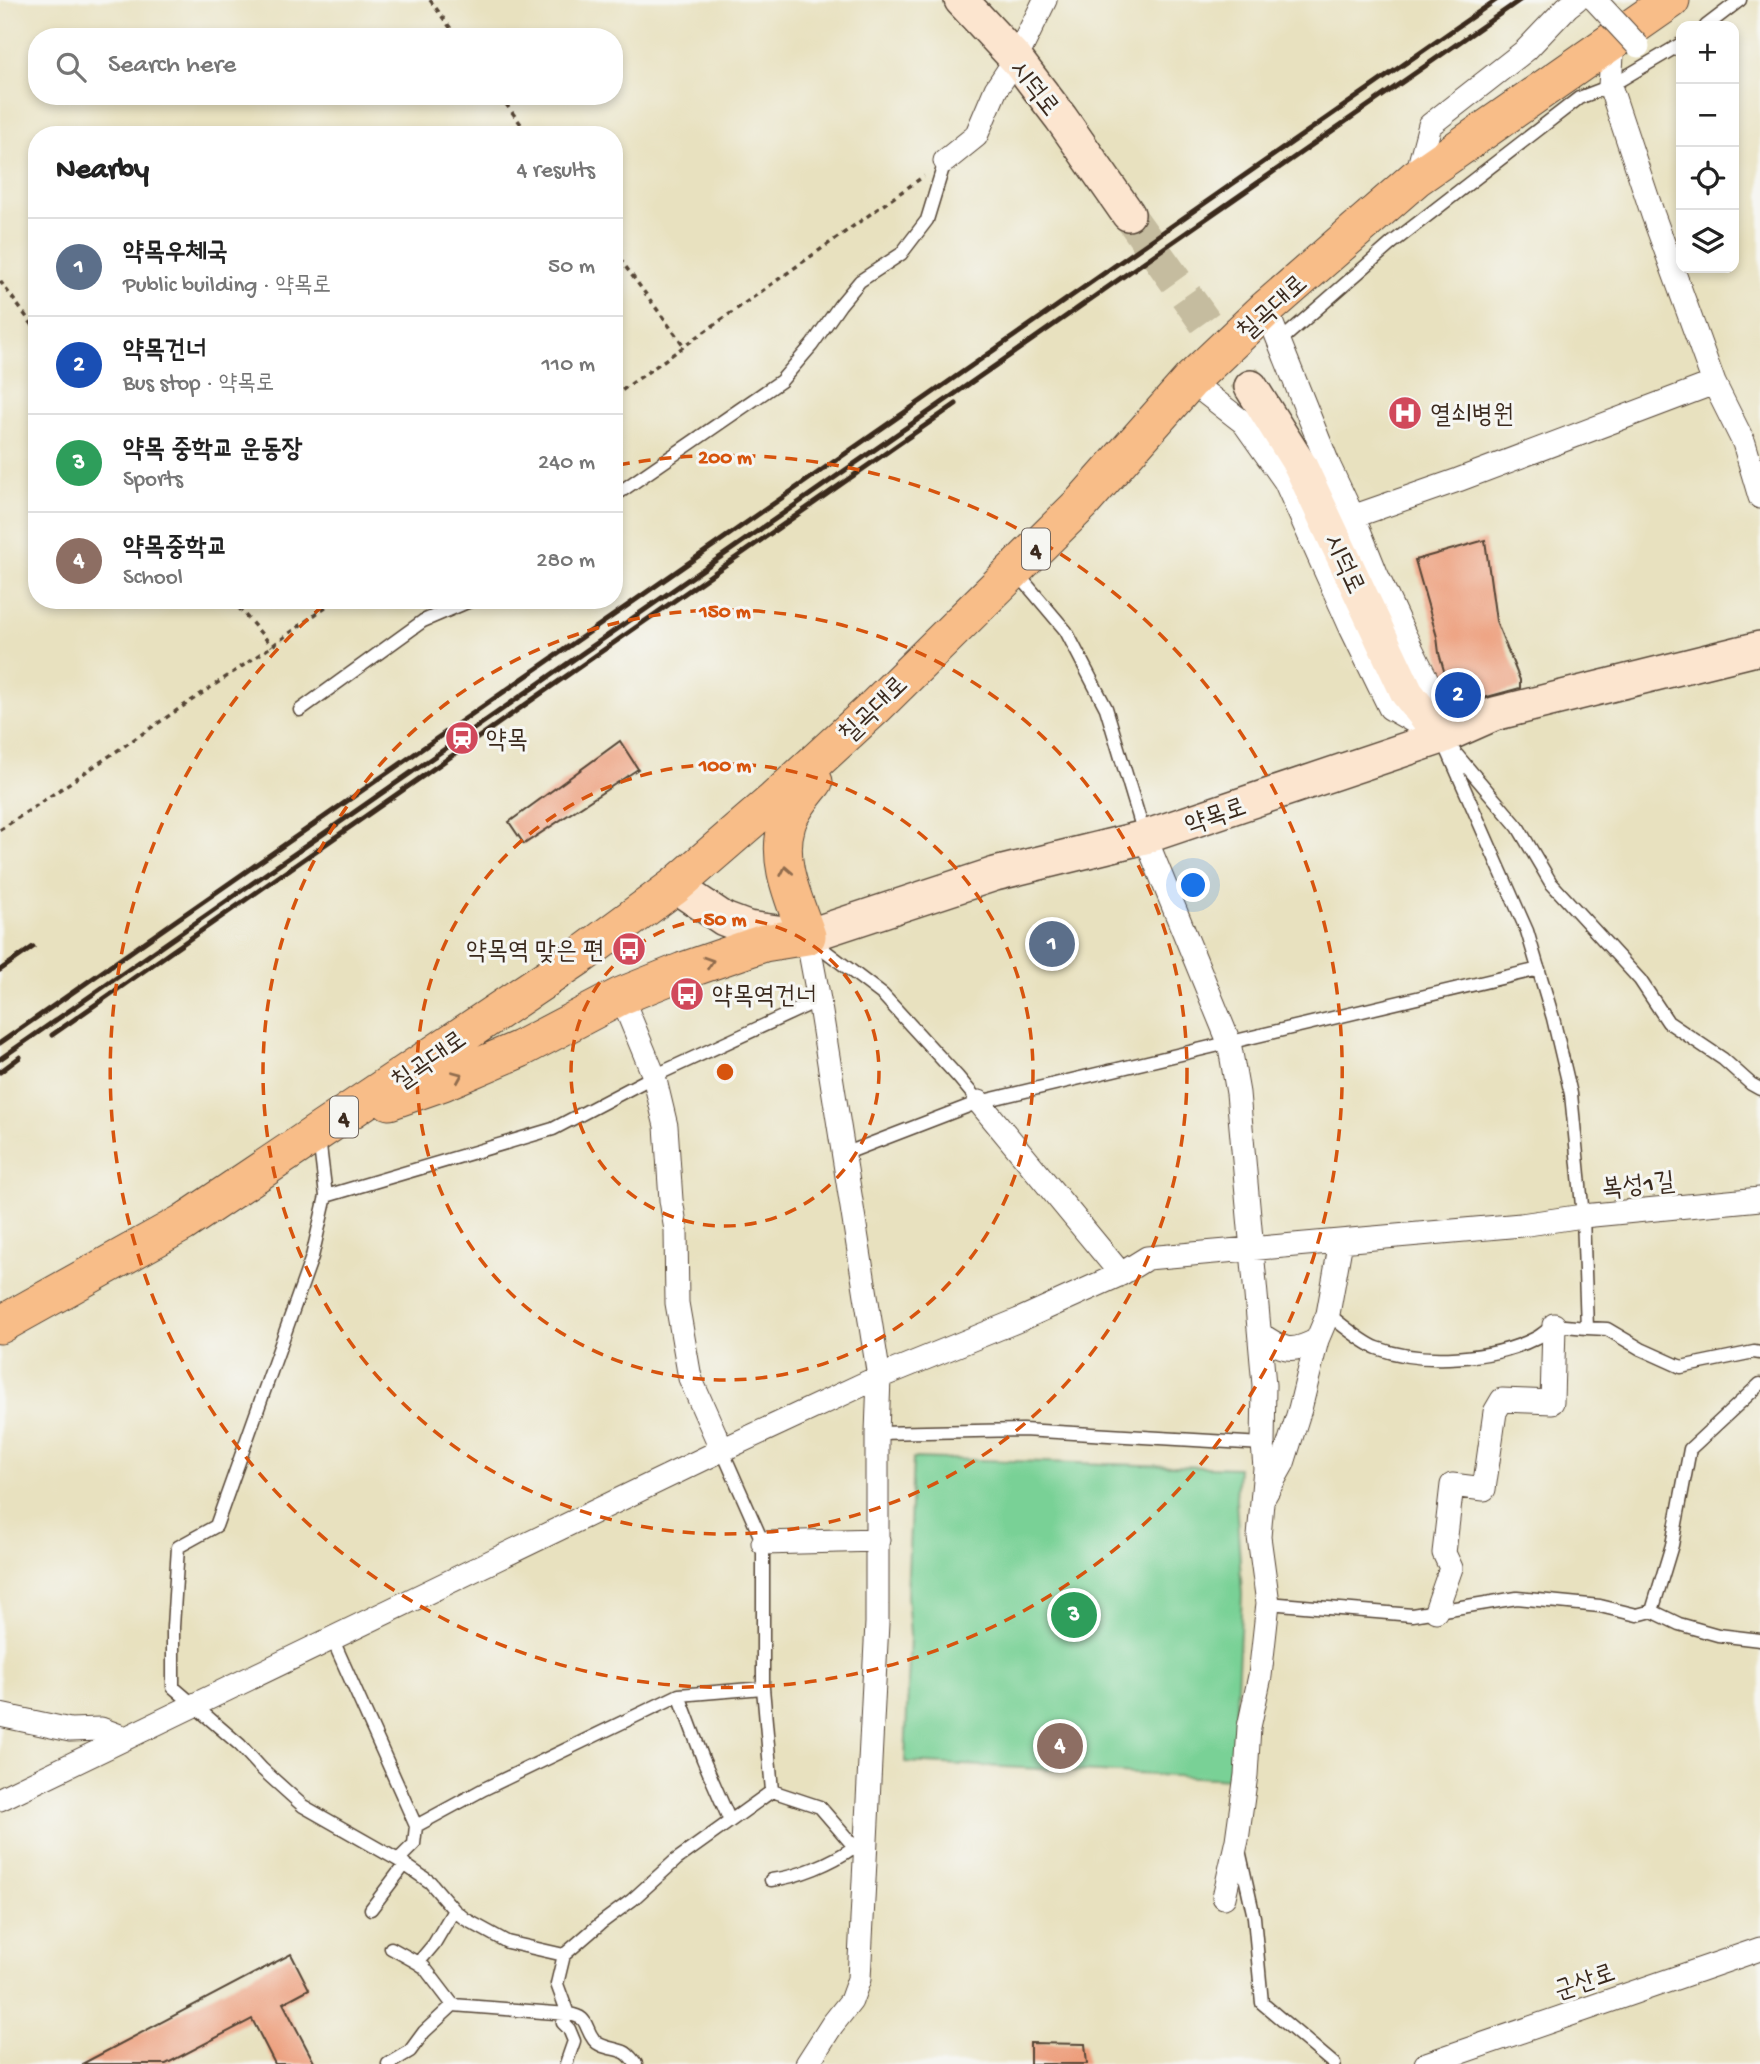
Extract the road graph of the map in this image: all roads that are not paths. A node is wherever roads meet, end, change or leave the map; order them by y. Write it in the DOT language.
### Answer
graph roads {
  1 [pos="961,0"];
  2 [pos="1045,0"];
  3 [pos="1576,0"];
  4 [pos="1595,0"];
  5 [pos="1671,0"];
  6 [pos="1740,0"];
  7 [pos="1713,21"];
  8 [pos="1626,43"];
  9 [pos="1676,47"];
  10 [pos="1016,60"];
  11 [pos="1610,86"];
  12 [pos="945,161"];
  13 [pos="1416,178"];
  14 [pos="1128,214"];
  15 [pos="1273,325"];
  16 [pos="1189,382"];
  17 [pos="1714,383"];
  18 [pos="1251,387"];
  19 [pos="1752,440"];
  20 [pos="623,490"];
  21 [pos="1760,498"];
  22 [pos="1352,517"];
  23 [pos="1015,570"];
  24 [pos="451,609"];
  25 [pos="1760,648"];
  26 [pos="874,708"];
  27 [pos="300,710"];
  28 [pos="1442,737"];
  29 [pos="1145,837"];
  30 [pos="675,886"];
  31 [pos="807,936"];
  32 [pos="1539,969"];
  33 [pos="621,996"];
  34 [pos="820,1000"];
  35 [pos="1229,1042"];
  36 [pos="654,1076"];
  37 [pos="1760,1089"];
  38 [pos="979,1102"];
  39 [pos="333,1124"];
  40 [pos="844,1154"];
  41 [pos="326,1196"];
  42 [pos="1760,1199"];
  43 [pos="1583,1216"];
  44 [pos="1341,1241"];
  45 [pos="1252,1250"];
  46 [pos="1121,1273"];
  47 [pos="1328,1314"];
  48 [pos="0,1325"];
  49 [pos="1554,1325"];
  50 [pos="1587,1328"];
  51 [pos="1260,1334"];
  52 [pos="1317,1340"];
  53 [pos="1760,1353"];
  54 [pos="879,1377"];
  55 [pos="1760,1384"];
  56 [pos="877,1433"];
  57 [pos="1263,1444"];
  58 [pos="722,1450"];
  59 [pos="1261,1500"];
  60 [pos="878,1540"];
  61 [pos="763,1543"];
  62 [pos="1268,1603"];
  63 [pos="1436,1611"];
  64 [pos="1653,1611"];
  65 [pos="332,1638"];
  66 [pos="1760,1640"];
  67 [pos="763,1688"];
  68 [pos="679,1695"];
  69 [pos="192,1705"];
  70 [pos="0,1715"];
  71 [pos="125,1738"];
  72 [pos="772,1791"];
  73 [pos="0,1798"];
  74 [pos="730,1821"];
  75 [pos="416,1826"];
  76 [pos="1237,1840"];
  77 [pos="859,1852"];
  78 [pos="401,1862"];
  79 [pos="771,1880"];
  80 [pos="1224,1897"];
  81 [pos="371,1909"];
  82 [pos="454,1910"];
  83 [pos="391,1948"];
  84 [pos="1760,1949"];
  85 [pos="564,1955"];
  86 [pos="418,1963"];
  87 [pos="453,2005"];
  88 [pos="568,2014"];
  89 [pos="409,2057"];
  90 [pos="388,2064"];
  91 [pos="566,2064"];
  92 [pos="636,2064"];
  93 [pos="807,2064"];
  94 [pos="1334,2064"];
  95 [pos="1426,2064"];
  1 -- 10 [label="street, 시덕로"];
  2 -- 10 [label="street"];
  3 -- 13 [label="street"];
  4 -- 8 [label="street, bridge"];
  5 -- 8 [label="main road, 칠곡대로 / 4"];
  6 -- 7 [label="lane"];
  8 -- 11 [label="street"];
  8 -- 13 [label="main road, 칠곡대로 / 4"];
  9 -- 11 [label="lane"];
  10 -- 12 [label="street"];
  10 -- 14 [label="street, 시덕로"];
  11 -- 15 [label="lane"];
  11 -- 17 [label="street"];
  12 -- 20 [label="lane"];
  13 -- 15 [label="main road, 칠곡대로 / 4"];
  15 -- 16 [label="main road, 칠곡대로 / 4"];
  15 -- 22 [label="street"];
  16 -- 23 [label="main road, 칠곡대로 / 4"];
  16 -- 28 [label="street"];
  17 -- 19 [label="street"];
  17 -- 22 [label="street"];
  18 -- 28 [label="street, 시덕로"];
  19 -- 21 [label="street"];
  22 -- 28 [label="street"];
  23 -- 26 [label="main road, 칠곡대로 / 4"];
  23 -- 29 [label="lane"];
  24 -- 27 [label="lane"];
  25 -- 28 [label="street, 약목로"];
  26 -- 30 [label="main road, 칠곡대로 / 4"];
  31 -- 26 [label="main road, one-way"];
  28 -- 29 [label="street, 약목로"];
  28 -- 32 [label="lane"];
  28 -- 37 [label="lane"];
  29 -- 31 [label="street, 약목로"];
  29 -- 35 [label="street"];
  30 -- 31 [label="street, 약목로"];
  30 -- 39 [label="main road, 칠곡대로 / 4"];
  33 -- 31 [label="main road, one-way"];
  31 -- 34 [label="street"];
  31 -- 38 [label="lane"];
  32 -- 35 [label="lane"];
  32 -- 43 [label="lane"];
  33 -- 36 [label="street"];
  39 -- 33 [label="main road, one-way"];
  34 -- 36 [label="lane"];
  34 -- 40 [label="street"];
  35 -- 38 [label="lane"];
  35 -- 45 [label="street"];
  36 -- 41 [label="lane"];
  36 -- 58 [label="street"];
  38 -- 40 [label="lane"];
  38 -- 46 [label="street"];
  39 -- 41 [label="lane"];
  39 -- 48 [label="main road, 칠곡대로 / 4"];
  40 -- 54 [label="street"];
  41 -- 69 [label="lane"];
  42 -- 43 [label="street, 복성1길"];
  43 -- 44 [label="street, 복성1길"];
  43 -- 50 [label="lane"];
  44 -- 45 [label="street, 복성1길"];
  44 -- 47 [label="street"];
  45 -- 46 [label="street, 복성1길"];
  45 -- 51 [label="street"];
  46 -- 54 [label="street, 복성1길"];
  47 -- 49 [label="lane"];
  47 -- 52 [label="street"];
  49 -- 50 [label="lane"];
  49 -- 63 [label="street"];
  50 -- 53 [label="lane"];
  51 -- 52 [label="street"];
  51 -- 57 [label="street"];
  52 -- 59 [label="street"];
  54 -- 56 [label="street"];
  54 -- 58 [label="street, 복성1길"];
  55 -- 64 [label="lane"];
  56 -- 57 [label="lane"];
  56 -- 60 [label="street"];
  57 -- 59 [label="street"];
  58 -- 61 [label="lane"];
  58 -- 65 [label="street, 복성1길"];
  59 -- 62 [label="street"];
  60 -- 61 [label="street"];
  60 -- 77 [label="street"];
  61 -- 67 [label="lane"];
  62 -- 63 [label="lane"];
  62 -- 76 [label="street"];
  63 -- 64 [label="lane"];
  64 -- 66 [label="lane"];
  65 -- 69 [label="street, 복성1길"];
  65 -- 75 [label="lane"];
  67 -- 68 [label="lane"];
  67 -- 72 [label="lane"];
  68 -- 74 [label="lane"];
  68 -- 75 [label="lane"];
  69 -- 71 [label="street, 복성1길"];
  69 -- 78 [label="lane"];
  70 -- 71 [label="street"];
  71 -- 73 [label="street, 복성1길"];
  72 -- 74 [label="lane"];
  72 -- 77 [label="lane"];
  74 -- 85 [label="lane"];
  75 -- 78 [label="lane"];
  76 -- 80 [label="street"];
  76 -- 94 [label="lane"];
  77 -- 79 [label="lane"];
  77 -- 93 [label="street"];
  78 -- 81 [label="lane"];
  78 -- 82 [label="lane"];
  82 -- 85 [label="lane"];
  82 -- 86 [label="lane"];
  83 -- 86 [label="lane"];
  84 -- 95 [label="street, 군산로"];
  85 -- 88 [label="lane"];
  86 -- 87 [label="lane"];
  87 -- 88 [label="lane"];
  87 -- 89 [label="lane"];
  88 -- 91 [label="lane"];
  88 -- 92 [label="lane"];
  89 -- 90 [label="lane"];
}
